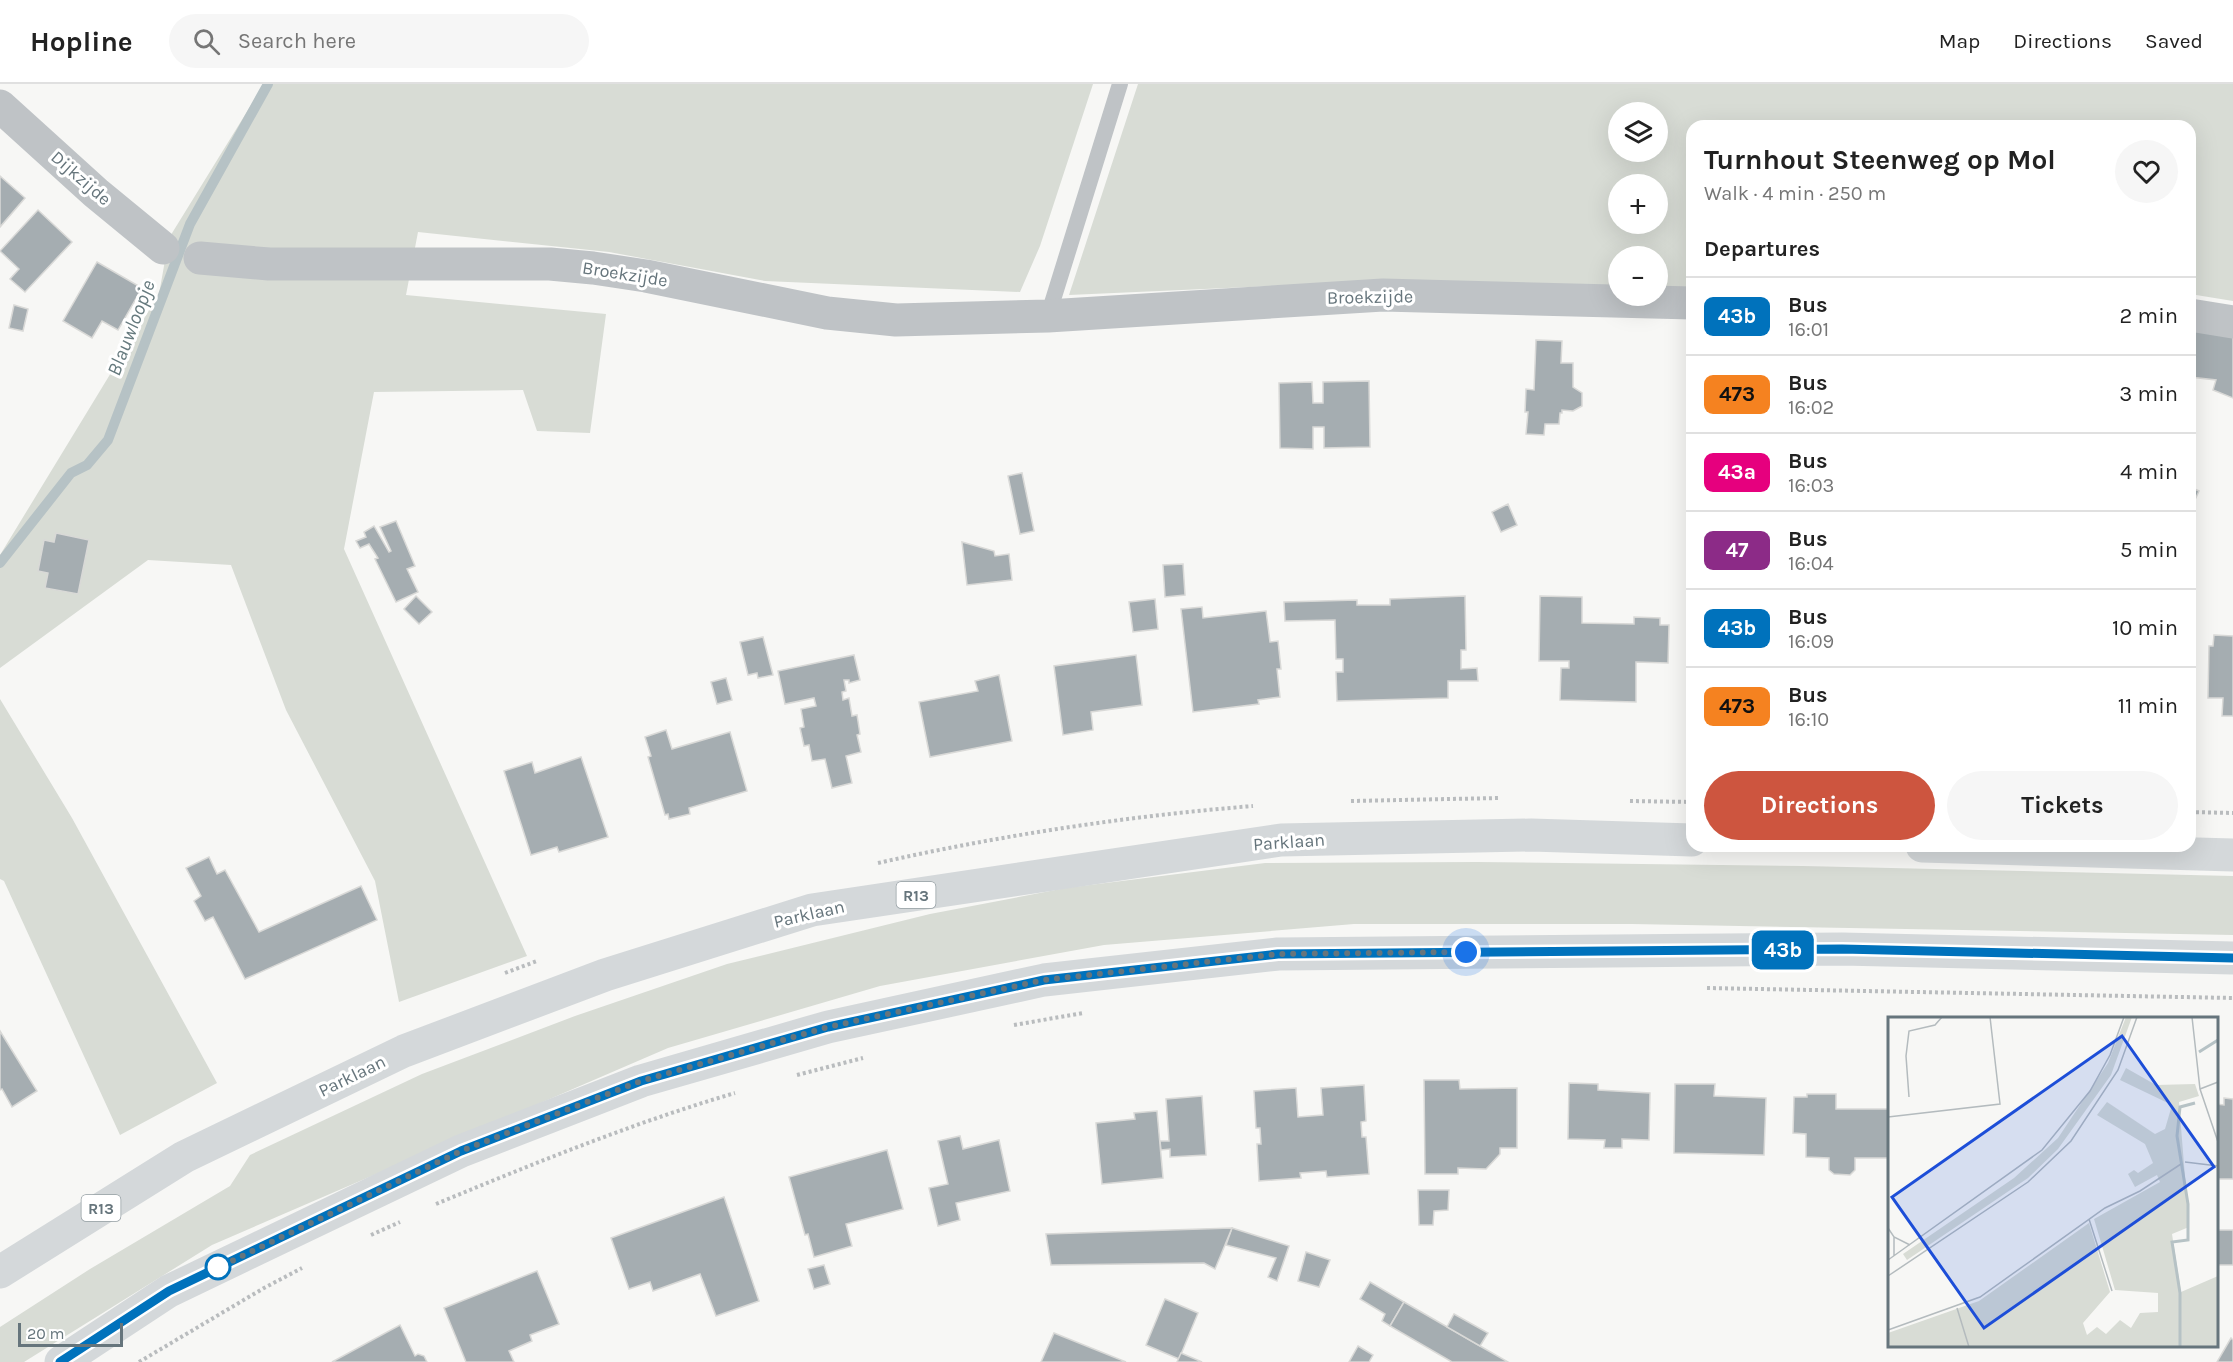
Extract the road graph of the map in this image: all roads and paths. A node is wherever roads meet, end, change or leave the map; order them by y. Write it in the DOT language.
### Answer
graph roads {
  1 [pos="1120,84"];
  2 [pos="0,106"];
  3 [pos="163,248"];
  4 [pos="200,258"];
  5 [pos="1686,303"];
  6 [pos="1048,316"];
  7 [pos="2196,316"];
  8 [pos="2233,322"];
  9 [pos="2196,812"];
  10 [pos="2233,813"];
  11 [pos="1686,840"];
  12 [pos="2129,852"];
  13 [pos="2233,855"];
  14 [pos="2233,958"];
  15 [pos="1706,987"];
  16 [pos="2233,998"];
  17 [pos="1085,1013"];
  18 [pos="1011,1025"];
  19 [pos="868,1056"];
  20 [pos="790,1077"];
  21 [pos="746,1090"];
  22 [pos="433,1206"];
  23 [pos="402,1221"];
  24 [pos="361,1240"];
  25 [pos="311,1264"];
  26 [pos="0,1272"];
  27 [pos="60,1362"];
  28 [pos="139,1362"];
  1 -- 6 [label="lane"];
  2 -- 3 [label="street, Dijkzijde"];
  4 -- 6 [label="street, Broekzijde"];
  5 -- 6 [label="street, Broekzijde"];
  7 -- 8 [label="street"];
  9 -- 10 [label="path"];
  11 -- 26 [label="main road, Parklaan / R13"];
  12 -- 13 [label="main road"];
  14 -- 27 [label="main road"];
  15 -- 16 [label="path"];
  17 -- 18 [label="path"];
  19 -- 20 [label="path"];
  21 -- 22 [label="path"];
  23 -- 24 [label="path"];
  25 -- 28 [label="path"];
}
